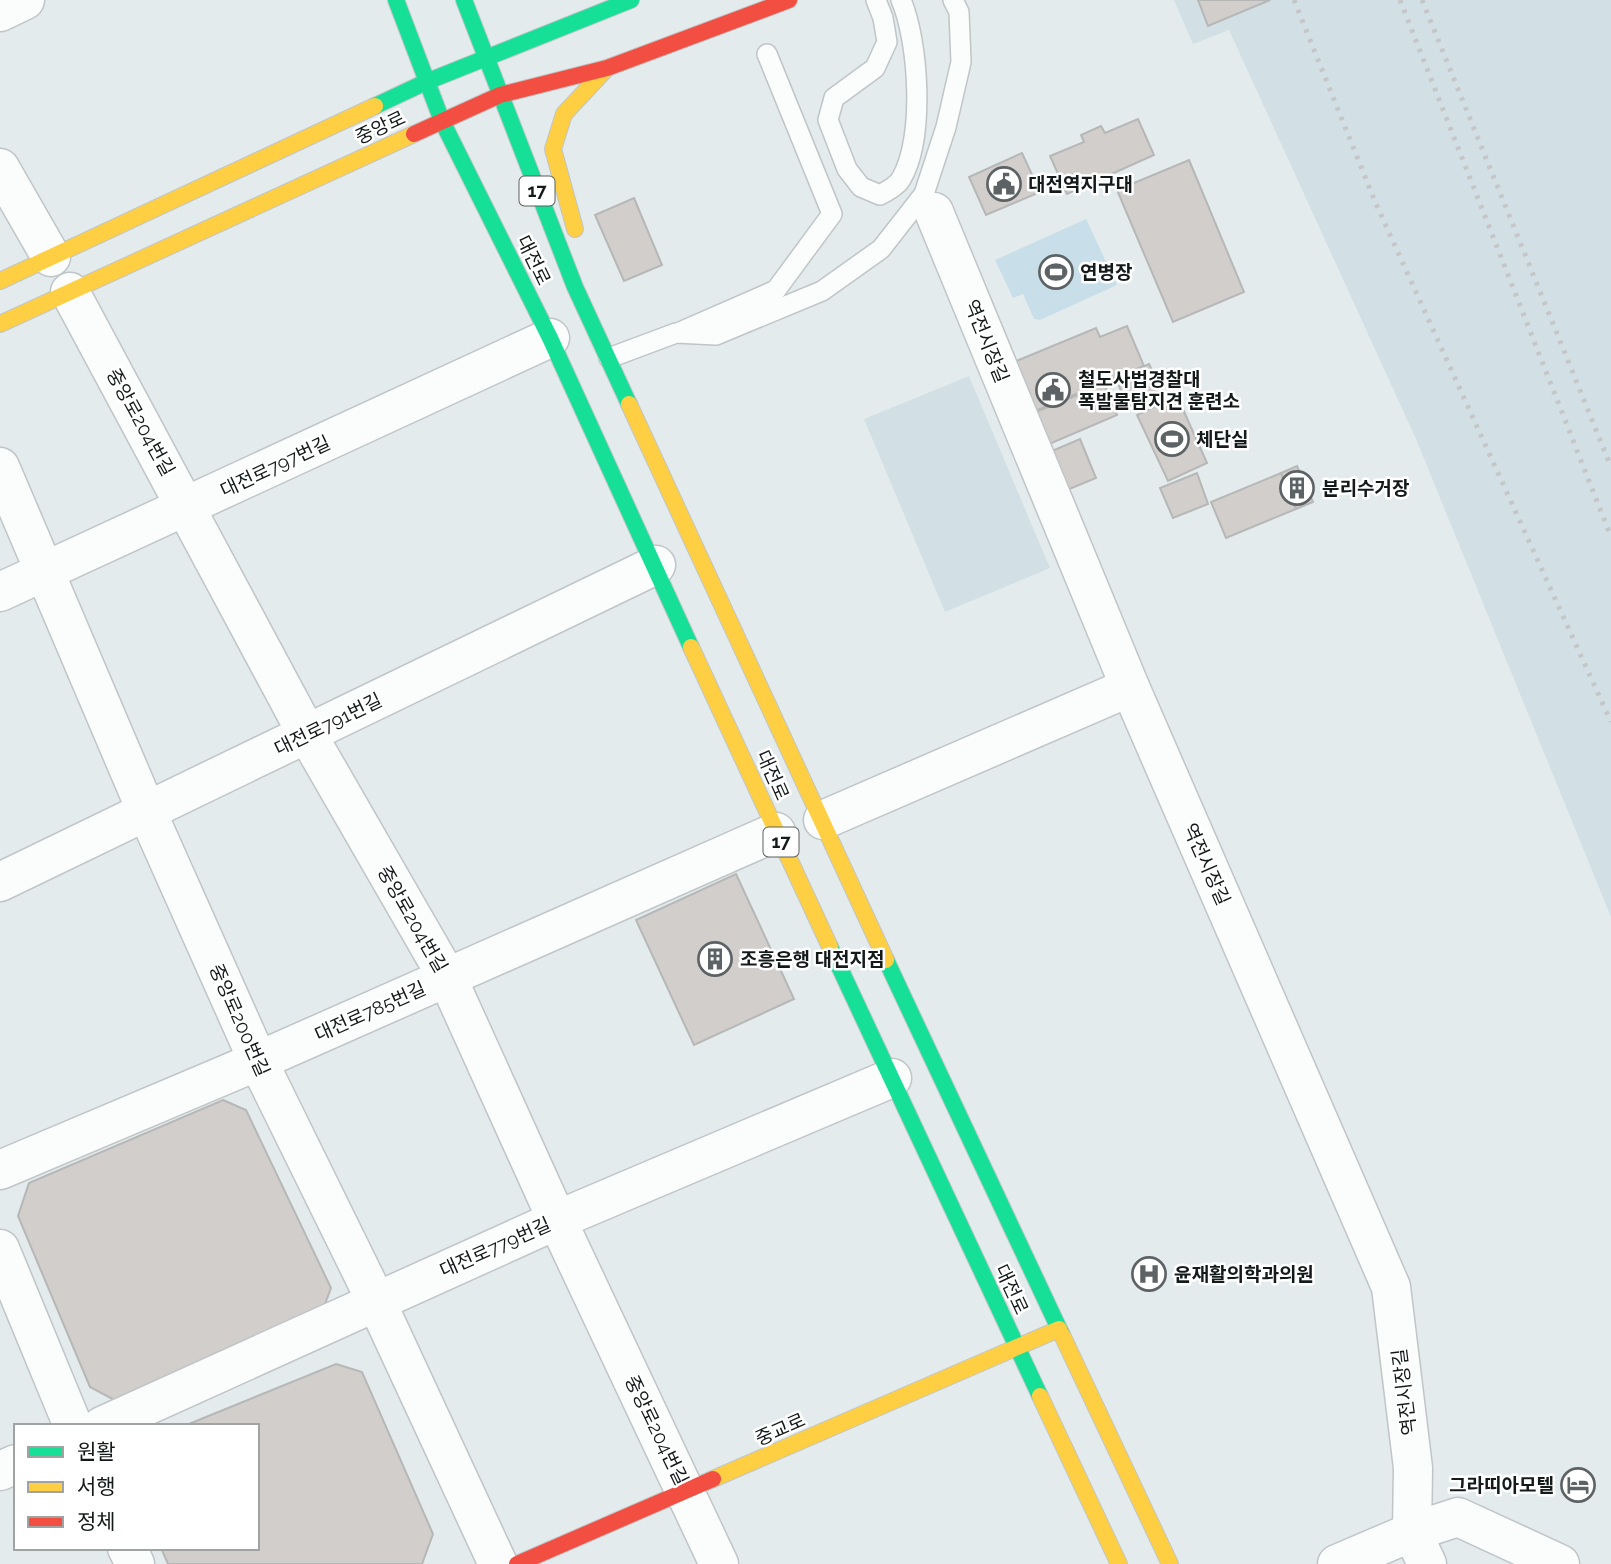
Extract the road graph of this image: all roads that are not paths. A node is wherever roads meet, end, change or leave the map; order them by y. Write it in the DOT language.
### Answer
graph roads {
  1 [pos="25,0"];
  2 [pos="396,0"];
  3 [pos="464,0"];
  4 [pos="631,0"];
  5 [pos="789,0"];
  6 [pos="876,0"];
  7 [pos="901,0"];
  8 [pos="953,0"];
  9 [pos="0,12"];
  10 [pos="767,54"];
  11 [pos="486,58"];
  12 [pos="607,68"];
  13 [pos="426,82"];
  14 [pos="500,95"];
  15 [pos="442,121"];
  16 [pos="0,168"];
  17 [pos="934,212"];
  18 [pos="51,257"];
  19 [pos="0,281"];
  20 [pos="575,287"];
  21 [pos="70,292"];
  22 [pos="0,324"];
  23 [pos="676,333"];
  24 [pos="550,338"];
  25 [pos="609,358"];
  26 [pos="0,467"];
  27 [pos="188,506"];
  28 [pos="656,565"];
  29 [pos="42,571"];
  30 [pos="0,592"];
  31 [pos="1130,687"];
  32 [pos="307,734"];
  33 [pos="146,810"];
  34 [pos="823,820"];
  35 [pos="776,832"];
  36 [pos="0,882"];
  37 [pos="447,977"];
  38 [pos="258,1061"];
  39 [pos="892,1078"];
  40 [pos="0,1170"];
  41 [pos="557,1220"];
  42 [pos="0,1249"];
  43 [pos="376,1301"];
  44 [pos="1059,1329"];
  45 [pos="1016,1348"];
  46 [pos="72,1424"];
  47 [pos="106,1424"];
  48 [pos="687,1493"];
  49 [pos="1419,1548"];
  50 [pos="498,1564"];
  51 [pos="517,1564"];
  52 [pos="719,1564"];
  53 [pos="1119,1564"];
  54 [pos="1170,1564"];
  55 [pos="1338,1564"];
  56 [pos="1560,1564"];
  1 -- 9 [label="street"];
  2 -- 13 [label="main road, 대전로 / 17"];
  3 -- 11 [label="main road, 대전로 / 17"];
  4 -- 11 [label="main road, 중앙로"];
  5 -- 12 [label="main road, 중앙로"];
  6 -- 7 [label="lane"];
  8 -- 23 [label="lane"];
  10 -- 23 [label="lane"];
  11 -- 13 [label="main road, 중앙로"];
  11 -- 14 [label="main road, 대전로 / 17"];
  12 -- 14 [label="main road, 중앙로"];
  12 -- 20 [label="main road"];
  13 -- 15 [label="main road, 대전로 / 17"];
  13 -- 18 [label="main road, 중앙로"];
  14 -- 15 [label="main road, 중앙로"];
  14 -- 20 [label="main road, 대전로 / 17"];
  15 -- 21 [label="main road, 중앙로"];
  15 -- 24 [label="main road, 대전로 / 17"];
  16 -- 18 [label="street"];
  17 -- 31 [label="street, 역전시장길"];
  18 -- 19 [label="main road, 중앙로"];
  20 -- 25 [label="main road, 대전로 / 17"];
  21 -- 22 [label="main road, 중앙로"];
  21 -- 27 [label="street, 중앙로204번길"];
  23 -- 25 [label="lane"];
  24 -- 27 [label="street, 대전로797번길"];
  24 -- 28 [label="main road, 대전로 / 17"];
  25 -- 34 [label="main road, 대전로 / 17"];
  26 -- 29 [label="street, 중앙로200번길"];
  27 -- 29 [label="street, 대전로797번길"];
  27 -- 32 [label="street, 중앙로204번길"];
  28 -- 32 [label="street, 대전로791번길"];
  28 -- 35 [label="main road, 대전로 / 17"];
  29 -- 30 [label="street, 대전로797번길"];
  29 -- 33 [label="street, 중앙로200번길"];
  31 -- 34 [label="street"];
  31 -- 49 [label="street, 역전시장길"];
  32 -- 33 [label="street, 대전로791번길"];
  32 -- 37 [label="street, 중앙로204번길"];
  33 -- 36 [label="street, 대전로791번길"];
  33 -- 38 [label="street, 중앙로200번길"];
  34 -- 44 [label="main road, 대전로 / 17"];
  35 -- 37 [label="street, 대전로785번길"];
  35 -- 39 [label="main road, 대전로 / 17"];
  37 -- 38 [label="street, 대전로785번길"];
  37 -- 41 [label="street, 중앙로204번길"];
  38 -- 40 [label="street, 대전로785번길"];
  38 -- 43 [label="street, 중앙로200번길"];
  39 -- 41 [label="street, 대전로779번길"];
  39 -- 45 [label="main road, 대전로 / 17"];
  41 -- 43 [label="street, 대전로779번길"];
  41 -- 48 [label="street, 중앙로204번길"];
  42 -- 46 [label="street"];
  43 -- 47 [label="street, 대전로779번길"];
  43 -- 50 [label="street, 중앙로200번길"];
  44 -- 45 [label="main road, 중교로"];
  44 -- 54 [label="main road, 대전로 / 17"];
  45 -- 48 [label="main road, 중교로"];
  45 -- 53 [label="main road, 대전로 / 17"];
  48 -- 51 [label="main road, 중교로"];
  48 -- 52 [label="street, 중앙로204번길"];
  49 -- 55 [label="street"];
  49 -- 56 [label="street"];
}
